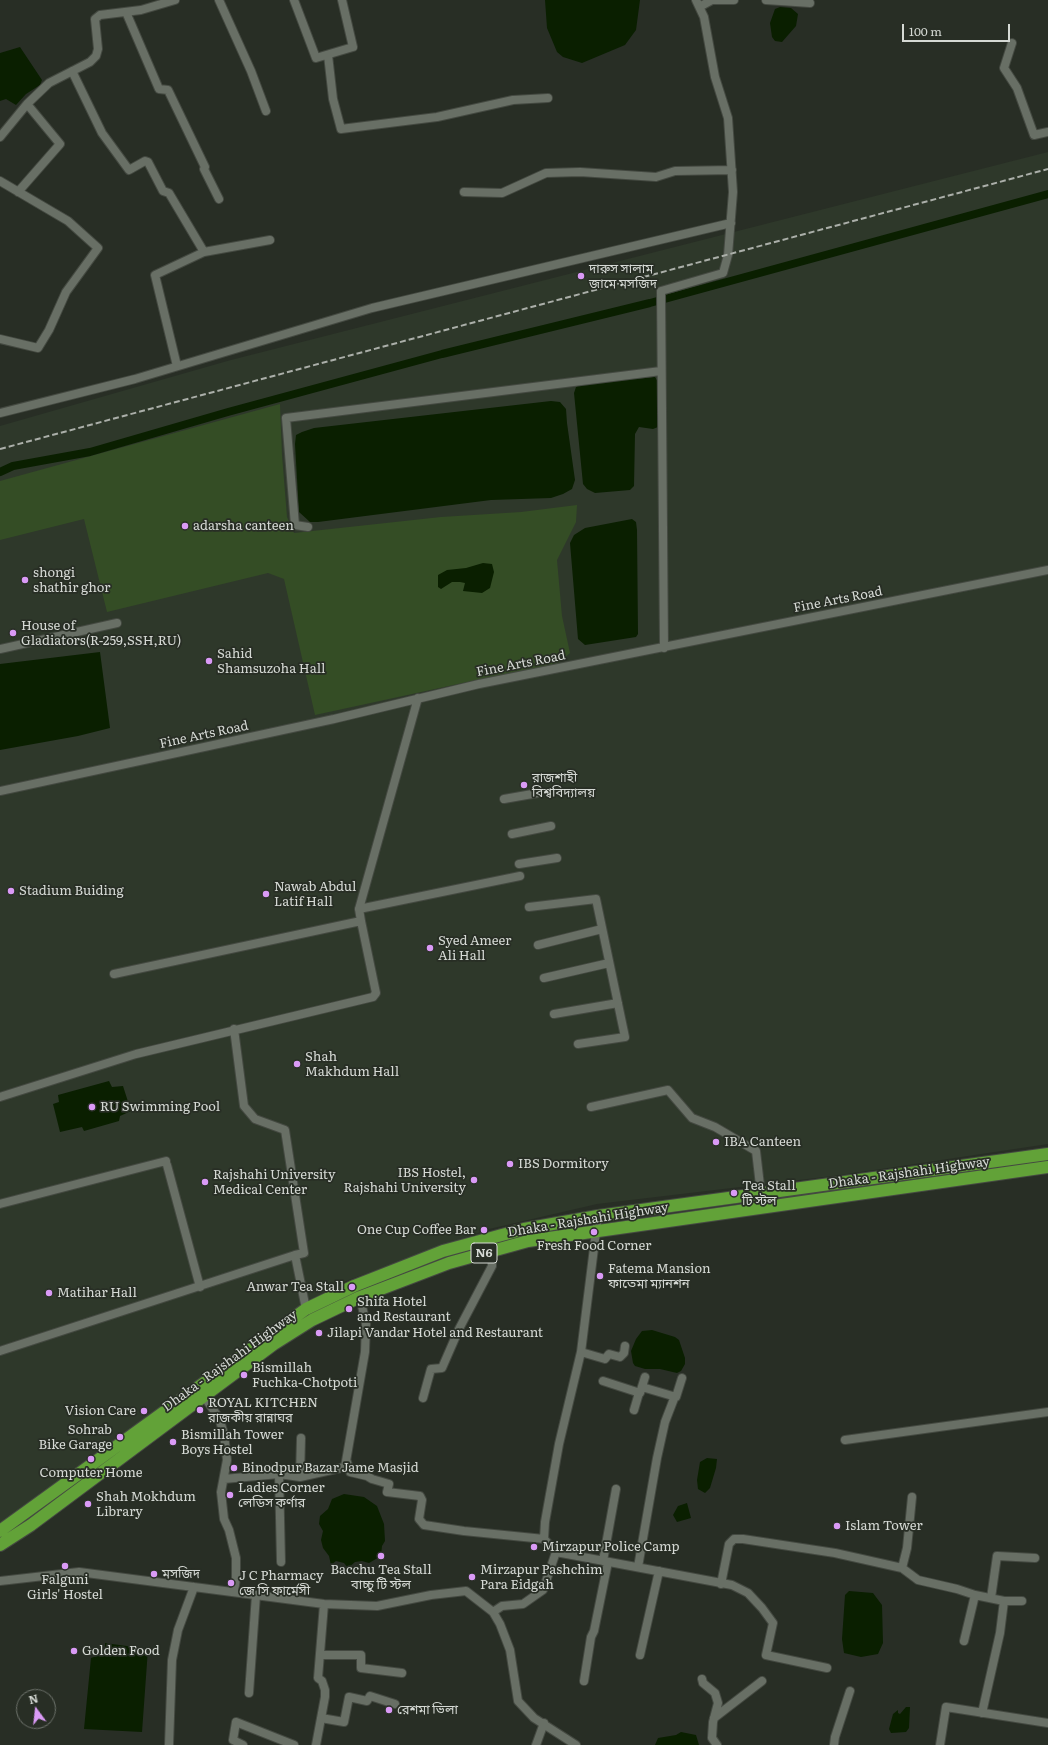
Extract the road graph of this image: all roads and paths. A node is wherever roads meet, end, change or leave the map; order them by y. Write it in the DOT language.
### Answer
graph roads {
  1 [pos="175,0"];
  2 [pos="219,0"];
  3 [pos="294,0"];
  4 [pos="342,0"];
  5 [pos="734,0"];
  6 [pos="766,0"];
  7 [pos="698,3"];
  8 [pos="810,3"];
  9 [pos="126,12"];
  10 [pos="1012,43"];
  11 [pos="328,55"];
  12 [pos="72,71"];
  13 [pos="548,98"];
  14 [pos="27,104"];
  15 [pos="266,111"];
  16 [pos="1048,132"];
  17 [pos="0,137"];
  18 [pos="732,170"];
  19 [pos="0,181"];
  20 [pos="18,192"];
  21 [pos="464,192"];
  22 [pos="219,199"];
  23 [pos="731,223"];
  24 [pos="270,240"];
  25 [pos="204,252"];
  26 [pos="0,338"];
  27 [pos="177,366"];
  28 [pos="661,371"];
  29 [pos="0,413"];
  30 [pos="308,528"];
  31 [pos="1048,570"];
  32 [pos="117,623"];
  33 [pos="664,648"];
  34 [pos="0,649"];
  35 [pos="418,698"];
  36 [pos="0,791"];
  37 [pos="538,792"];
  38 [pos="504,799"];
  39 [pos="552,826"];
  40 [pos="512,834"];
  41 [pos="557,858"];
  42 [pos="519,864"];
  43 [pos="520,876"];
  44 [pos="528,907"];
  45 [pos="359,909"];
  46 [pos="360,921"];
  47 [pos="602,929"];
  48 [pos="538,945"];
  49 [pos="609,963"];
  50 [pos="114,974"];
  51 [pos="544,978"];
  52 [pos="618,1003"];
  53 [pos="554,1014"];
  54 [pos="234,1029"];
  55 [pos="578,1044"];
  56 [pos="0,1097"];
  57 [pos="591,1107"];
  58 [pos="1048,1154"];
  59 [pos="1048,1167"];
  60 [pos="761,1194"];
  61 [pos="0,1204"];
  62 [pos="598,1216"];
  63 [pos="597,1230"];
  64 [pos="492,1251"];
  65 [pos="296,1255"];
  66 [pos="200,1286"];
  67 [pos="360,1297"];
  68 [pos="306,1309"];
  69 [pos="625,1346"];
  70 [pos="0,1351"];
  71 [pos="581,1352"];
  72 [pos="645,1377"];
  73 [pos="682,1378"];
  74 [pos="603,1381"];
  75 [pos="640,1390"];
  76 [pos="201,1393"];
  77 [pos="675,1396"];
  78 [pos="423,1398"];
  79 [pos="634,1410"];
  80 [pos="1048,1412"];
  81 [pos="301,1438"];
  82 [pos="845,1440"];
  83 [pos="347,1462"];
  84 [pos="279,1474"];
  85 [pos="300,1477"];
  86 [pos="224,1479"];
  87 [pos="616,1489"];
  88 [pos="912,1497"];
  89 [pos="0,1531"];
  90 [pos="544,1539"];
  91 [pos="0,1546"];
  92 [pos="556,1552"];
  93 [pos="1035,1558"];
  94 [pos="281,1562"];
  95 [pos="605,1562"];
  96 [pos="638,1567"];
  97 [pos="902,1568"];
  98 [pos="659,1571"];
  99 [pos="0,1581"];
  100 [pos="721,1584"];
  101 [pos="194,1587"];
  102 [pos="234,1592"];
  103 [pos="256,1595"];
  104 [pos="975,1595"];
  105 [pos="991,1598"];
  106 [pos="1004,1601"];
  107 [pos="1022,1601"];
  108 [pos="324,1604"];
  109 [pos="493,1612"];
  110 [pos="964,1641"];
  111 [pos="320,1655"];
  112 [pos="640,1655"];
  113 [pos="827,1668"];
  114 [pos="402,1673"];
  115 [pos="702,1679"];
  116 [pos="584,1681"];
  117 [pos="762,1681"];
  118 [pos="850,1691"];
  119 [pos="249,1693"];
  120 [pos="395,1704"];
  121 [pos="982,1713"];
  122 [pos="321,1718"];
  123 [pos="714,1718"];
  124 [pos="544,1723"];
  125 [pos="1048,1724"];
  126 [pos="168,1745"];
  127 [pos="243,1745"];
  128 [pos="294,1745"];
  129 [pos="316,1745"];
  130 [pos="536,1745"];
  131 [pos="576,1745"];
  132 [pos="717,1745"];
  133 [pos="834,1745"];
  134 [pos="940,1745"];
  1 -- 9 [label="street"];
  2 -- 15 [label="street"];
  3 -- 11 [label="street"];
  4 -- 11 [label="street"];
  5 -- 7 [label="street"];
  6 -- 8 [label="street"];
  7 -- 18 [label="street"];
  9 -- 12 [label="street"];
  9 -- 22 [label="street"];
  10 -- 16 [label="street"];
  11 -- 13 [label="street"];
  12 -- 14 [label="street"];
  12 -- 25 [label="street"];
  14 -- 17 [label="street"];
  14 -- 20 [label="street"];
  18 -- 21 [label="street"];
  18 -- 23 [label="street"];
  19 -- 20 [label="street"];
  20 -- 26 [label="street"];
  23 -- 27 [label="street"];
  23 -- 28 [label="street"];
  24 -- 25 [label="street"];
  25 -- 27 [label="street"];
  27 -- 29 [label="street"];
  28 -- 30 [label="street"];
  28 -- 33 [label="street"];
  31 -- 33 [label="street, Fine Arts Road"];
  32 -- 34 [label="street"];
  33 -- 35 [label="street, Fine Arts Road"];
  35 -- 36 [label="street, Fine Arts Road"];
  35 -- 45 [label="street"];
  37 -- 38 [label="street"];
  39 -- 40 [label="street"];
  41 -- 42 [label="street"];
  43 -- 45 [label="street"];
  44 -- 47 [label="street"];
  45 -- 46 [label="street"];
  46 -- 50 [label="street"];
  46 -- 54 [label="street"];
  47 -- 48 [label="street"];
  47 -- 49 [label="street"];
  49 -- 51 [label="street"];
  49 -- 52 [label="street"];
  52 -- 53 [label="street"];
  52 -- 55 [label="street"];
  54 -- 56 [label="street"];
  54 -- 65 [label="street"];
  57 -- 60 [label="street"];
  58 -- 60 [label="highway, Dhaka - Rajshahi Highway / N6"];
  59 -- 63 [label="highway, Dhaka - Rajshahi Highway / N6"];
  60 -- 62 [label="highway, Dhaka - Rajshahi Highway / N6"];
  61 -- 66 [label="street"];
  62 -- 63 [label="street"];
  62 -- 68 [label="highway, Dhaka - Rajshahi Highway / N6"];
  63 -- 64 [label="highway, Dhaka - Rajshahi Highway / N6"];
  63 -- 71 [label="street"];
  64 -- 67 [label="highway, Dhaka - Rajshahi Highway / N6"];
  64 -- 78 [label="street"];
  65 -- 66 [label="street"];
  65 -- 68 [label="street"];
  66 -- 70 [label="street"];
  67 -- 76 [label="highway, Dhaka - Rajshahi Highway / N6"];
  67 -- 83 [label="street"];
  68 -- 76 [label="highway, Dhaka - Rajshahi Highway / N6"];
  69 -- 71 [label="street"];
  71 -- 90 [label="street"];
  72 -- 75 [label="street"];
  73 -- 77 [label="street"];
  74 -- 75 [label="street"];
  75 -- 77 [label="street"];
  75 -- 79 [label="street"];
  76 -- 86 [label="street"];
  76 -- 89 [label="highway, Dhaka - Rajshahi Highway / N6"];
  76 -- 91 [label="highway, Dhaka - Rajshahi Highway / N6"];
  77 -- 96 [label="street"];
  80 -- 82 [label="street"];
  81 -- 85 [label="street"];
  83 -- 85 [label="street"];
  83 -- 90 [label="street"];
  84 -- 85 [label="street"];
  84 -- 86 [label="street"];
  84 -- 94 [label="street"];
  86 -- 102 [label="street"];
  87 -- 95 [label="street"];
  88 -- 97 [label="street"];
  90 -- 92 [label="street"];
  92 -- 95 [label="street"];
  92 -- 109 [label="street"];
  93 -- 105 [label="street"];
  95 -- 96 [label="street"];
  95 -- 116 [label="street"];
  96 -- 98 [label="street"];
  97 -- 100 [label="street"];
  97 -- 104 [label="street"];
  98 -- 100 [label="street"];
  98 -- 112 [label="street"];
  99 -- 101 [label="street"];
  100 -- 113 [label="street"];
  101 -- 102 [label="street"];
  101 -- 126 [label="street"];
  102 -- 103 [label="street"];
  103 -- 108 [label="street"];
  103 -- 119 [label="street"];
  104 -- 105 [label="street"];
  104 -- 110 [label="street"];
  105 -- 106 [label="street"];
  106 -- 107 [label="street"];
  106 -- 121 [label="street"];
  108 -- 109 [label="street"];
  108 -- 111 [label="street"];
  109 -- 124 [label="street"];
  111 -- 114 [label="street"];
  111 -- 122 [label="street"];
  115 -- 123 [label="street"];
  117 -- 123 [label="street"];
  118 -- 133 [label="street"];
  120 -- 122 [label="street"];
  121 -- 125 [label="street"];
  121 -- 134 [label="street"];
  122 -- 129 [label="street"];
  123 -- 132 [label="street"];
  124 -- 130 [label="street"];
  124 -- 131 [label="street"];
  127 -- 128 [label="street"];
}
